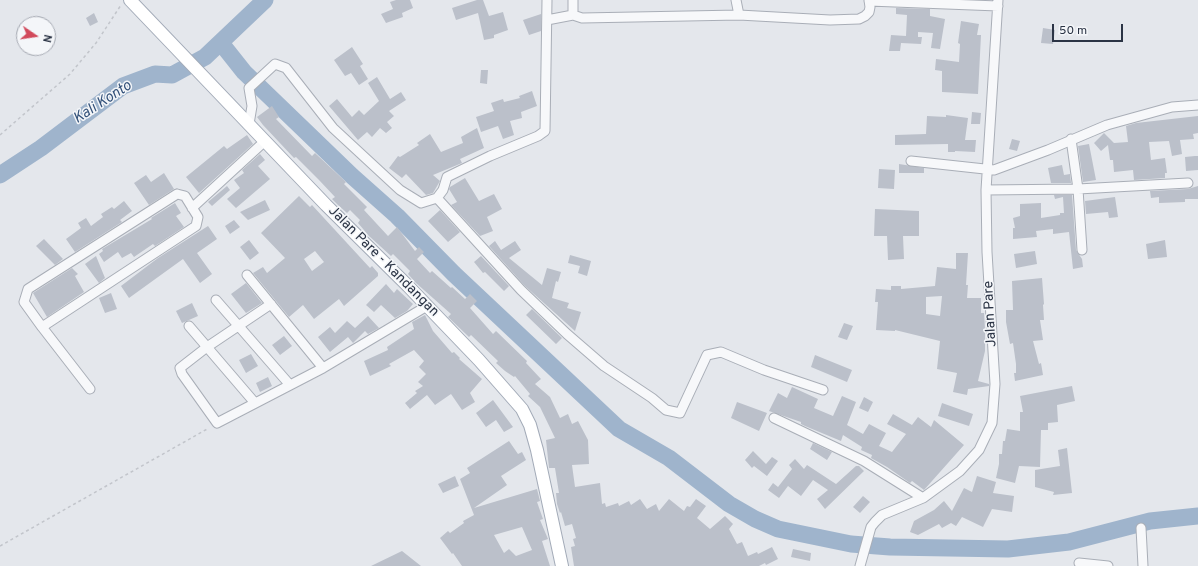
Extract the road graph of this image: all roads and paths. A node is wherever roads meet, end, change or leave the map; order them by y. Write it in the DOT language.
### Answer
graph roads {
  1 [pos="547,0"];
  2 [pos="573,0"];
  3 [pos="736,0"];
  4 [pos="869,1"];
  5 [pos="126,2"];
  6 [pos="998,3"];
  7 [pos="573,15"];
  8 [pos="739,15"];
  9 [pos="547,20"];
  10 [pos="1198,105"];
  11 [pos="249,124"];
  12 [pos="0,135"];
  13 [pos="1071,139"];
  14 [pos="265,142"];
  15 [pos="911,161"];
  16 [pos="986,170"];
  17 [pos="1188,183"];
  18 [pos="1078,189"];
  19 [pos="986,190"];
  20 [pos="437,198"];
  21 [pos="192,208"];
  22 [pos="1082,250"];
  23 [pos="247,275"];
  24 [pos="216,300"];
  25 [pos="271,304"];
  26 [pos="426,306"];
  27 [pos="189,326"];
  28 [pos="238,326"];
  29 [pos="42,327"];
  30 [pos="207,347"];
  31 [pos="323,368"];
  32 [pos="290,385"];
  33 [pos="90,389"];
  34 [pos="823,390"];
  35 [pos="255,404"];
  36 [pos="774,418"];
  37 [pos="217,423"];
  38 [pos="922,498"];
  39 [pos="1141,528"];
  40 [pos="0,546"];
  41 [pos="1079,563"];
  42 [pos="861,564"];
  43 [pos="562,566"];
  44 [pos="1108,566"];
  45 [pos="1143,566"];
  1 -- 9 [label="street"];
  2 -- 7 [label="street"];
  3 -- 8 [label="street"];
  4 -- 6 [label="street"];
  4 -- 8 [label="street"];
  5 -- 11 [label="main road, Jalan Pare - Kandangan"];
  5 -- 12 [label="path"];
  6 -- 16 [label="street, Jalan Pare"];
  7 -- 8 [label="street"];
  7 -- 9 [label="street"];
  9 -- 20 [label="street"];
  10 -- 13 [label="street"];
  11 -- 14 [label="main road, Jalan Pare - Kandangan"];
  11 -- 20 [label="street"];
  13 -- 16 [label="street"];
  13 -- 18 [label="street"];
  14 -- 21 [label="street"];
  14 -- 26 [label="main road, Jalan Pare - Kandangan"];
  15 -- 16 [label="street"];
  16 -- 19 [label="street, Jalan Pare"];
  17 -- 18 [label="street"];
  18 -- 19 [label="street"];
  18 -- 22 [label="street"];
  19 -- 38 [label="street, Jalan Pare"];
  20 -- 34 [label="street"];
  21 -- 29 [label="street"];
  21 -- 29 [label="street"];
  23 -- 25 [label="street"];
  24 -- 28 [label="street"];
  25 -- 28 [label="street"];
  25 -- 31 [label="street"];
  26 -- 31 [label="street"];
  26 -- 43 [label="main road, Jalan Pare - Kandangan"];
  27 -- 30 [label="street"];
  28 -- 30 [label="street"];
  28 -- 32 [label="street"];
  29 -- 33 [label="street"];
  30 -- 35 [label="street"];
  30 -- 37 [label="street"];
  31 -- 32 [label="street"];
  32 -- 35 [label="street"];
  35 -- 37 [label="street"];
  36 -- 38 [label="street"];
  37 -- 40 [label="path"];
  38 -- 42 [label="street, Jalan Pare"];
  39 -- 45 [label="street"];
  41 -- 44 [label="street"];
}
